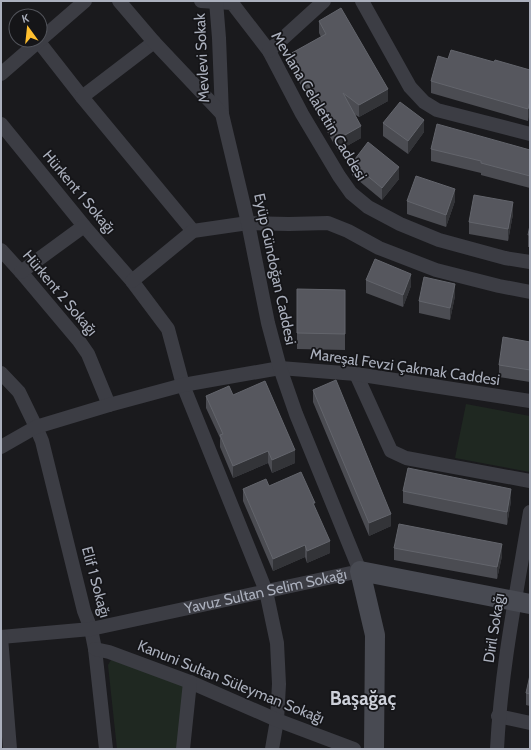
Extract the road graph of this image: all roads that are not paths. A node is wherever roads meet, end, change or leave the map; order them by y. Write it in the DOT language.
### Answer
graph roads {
  1 [pos="85,1"];
  2 [pos="119,1"];
  3 [pos="201,1"];
  4 [pos="216,1"];
  5 [pos="324,1"];
  6 [pos="362,1"];
  7 [pos="48,34"];
  8 [pos="154,42"];
  9 [pos="32,48"];
  10 [pos="44,48"];
  11 [pos="269,51"];
  12 [pos="1,74"];
  13 [pos="82,97"];
  14 [pos="222,114"];
  15 [pos="1,124"];
  16 [pos="530,134"];
  17 [pos="248,223"];
  18 [pos="84,226"];
  19 [pos="193,231"];
  20 [pos="2,253"];
  21 [pos="530,262"];
  22 [pos="21,272"];
  23 [pos="132,280"];
  24 [pos="530,292"];
  25 [pos="280,368"];
  26 [pos="1,373"];
  27 [pos="356,374"];
  28 [pos="183,385"];
  29 [pos="530,401"];
  30 [pos="109,404"];
  31 [pos="36,426"];
  32 [pos="1,447"];
  33 [pos="530,481"];
  34 [pos="530,512"];
  35 [pos="360,571"];
  36 [pos="266,591"];
  37 [pos="522,603"];
  38 [pos="91,629"];
  39 [pos="1,637"];
  40 [pos="95,649"];
  41 [pos="190,682"];
  42 [pos="498,716"];
  43 [pos="277,720"];
  44 [pos="530,723"];
  45 [pos="4,726"];
  46 [pos="10,749"];
  47 [pos="106,749"];
  48 [pos="183,749"];
  49 [pos="272,749"];
  50 [pos="354,749"];
  51 [pos="374,749"];
  52 [pos="497,749"];
  1 -- 7 [label="street"];
  2 -- 8 [label="street, Eyüp Gündoğan Caddesi"];
  3 -- 4 [label="street, Mevlana Celalettin Caddesi"];
  4 -- 11 [label="street, Mevlana Celalettin Caddesi"];
  4 -- 14 [label="street, Mevlevi Sokak"];
  5 -- 11 [label="street"];
  6 -- 16 [label="street"];
  8 -- 13 [label="street"];
  8 -- 14 [label="street, Eyüp Gündoğan Caddesi"];
  9 -- 12 [label="street"];
  10 -- 13 [label="street"];
  11 -- 21 [label="street, Mevlana Celalettin Caddesi"];
  13 -- 19 [label="street"];
  14 -- 17 [label="street, Eyüp Gündoğan Caddesi"];
  15 -- 18 [label="street, Hürkent 1 Sokağı"];
  17 -- 19 [label="street"];
  17 -- 24 [label="street"];
  17 -- 25 [label="street, Eyüp Gündoğan Caddesi"];
  18 -- 22 [label="street"];
  18 -- 23 [label="street, Hürkent 1 Sokağı"];
  19 -- 23 [label="street"];
  20 -- 22 [label="street, Hürkent 2 Sokağı"];
  22 -- 30 [label="street, Hürkent 2 Sokağı"];
  23 -- 28 [label="street, Hürkent 1 Sokağı"];
  25 -- 27 [label="street, Mareşal Fevzi Çakmak Caddesi"];
  25 -- 28 [label="street, Mareşal Fevzi Çakmak Caddesi"];
  25 -- 35 [label="street, Eyüp Gündoğan Caddesi"];
  26 -- 31 [label="street, Elif 1 Sokağı"];
  27 -- 29 [label="street, Mareşal Fevzi Çakmak Caddesi"];
  27 -- 33 [label="street"];
  28 -- 30 [label="street, Mareşal Fevzi Çakmak Caddesi"];
  28 -- 36 [label="street, Hürkent 1 Sokağı"];
  30 -- 31 [label="street, Mareşal Fevzi Çakmak Caddesi"];
  31 -- 32 [label="street, Mareşal Fevzi Çakmak Caddesi"];
  31 -- 38 [label="street, Elif 1 Sokağı"];
  34 -- 37 [label="street, Diril Sokağı"];
  35 -- 36 [label="street, Yavuz Sultan Selim Sokağı"];
  35 -- 37 [label="street, Yavuz Sultan Selim Sokağı"];
  35 -- 51 [label="street"];
  36 -- 38 [label="street, Yavuz Sultan Selim Sokağı"];
  36 -- 43 [label="street, Hürkent 1 Sokağı"];
  37 -- 42 [label="street, Diril Sokağı"];
  38 -- 39 [label="street, Yavuz Sultan Selim Sokağı"];
  38 -- 40 [label="street, Elif 1 Sokağı"];
  39 -- 45 [label="street"];
  40 -- 41 [label="street, Kanuni Sultan Süleyman Sokağı"];
  40 -- 47 [label="street, Elif 1 Sokağı"];
  41 -- 43 [label="street, Kanuni Sultan Süleyman Sokağı"];
  41 -- 48 [label="street"];
  42 -- 44 [label="street"];
  42 -- 52 [label="street, Diril Sokağı"];
  43 -- 49 [label="street, Hürkent 1 Sokağı"];
  43 -- 50 [label="street, Kanuni Sultan Süleyman Sokağı"];
  45 -- 46 [label="street"];
}
